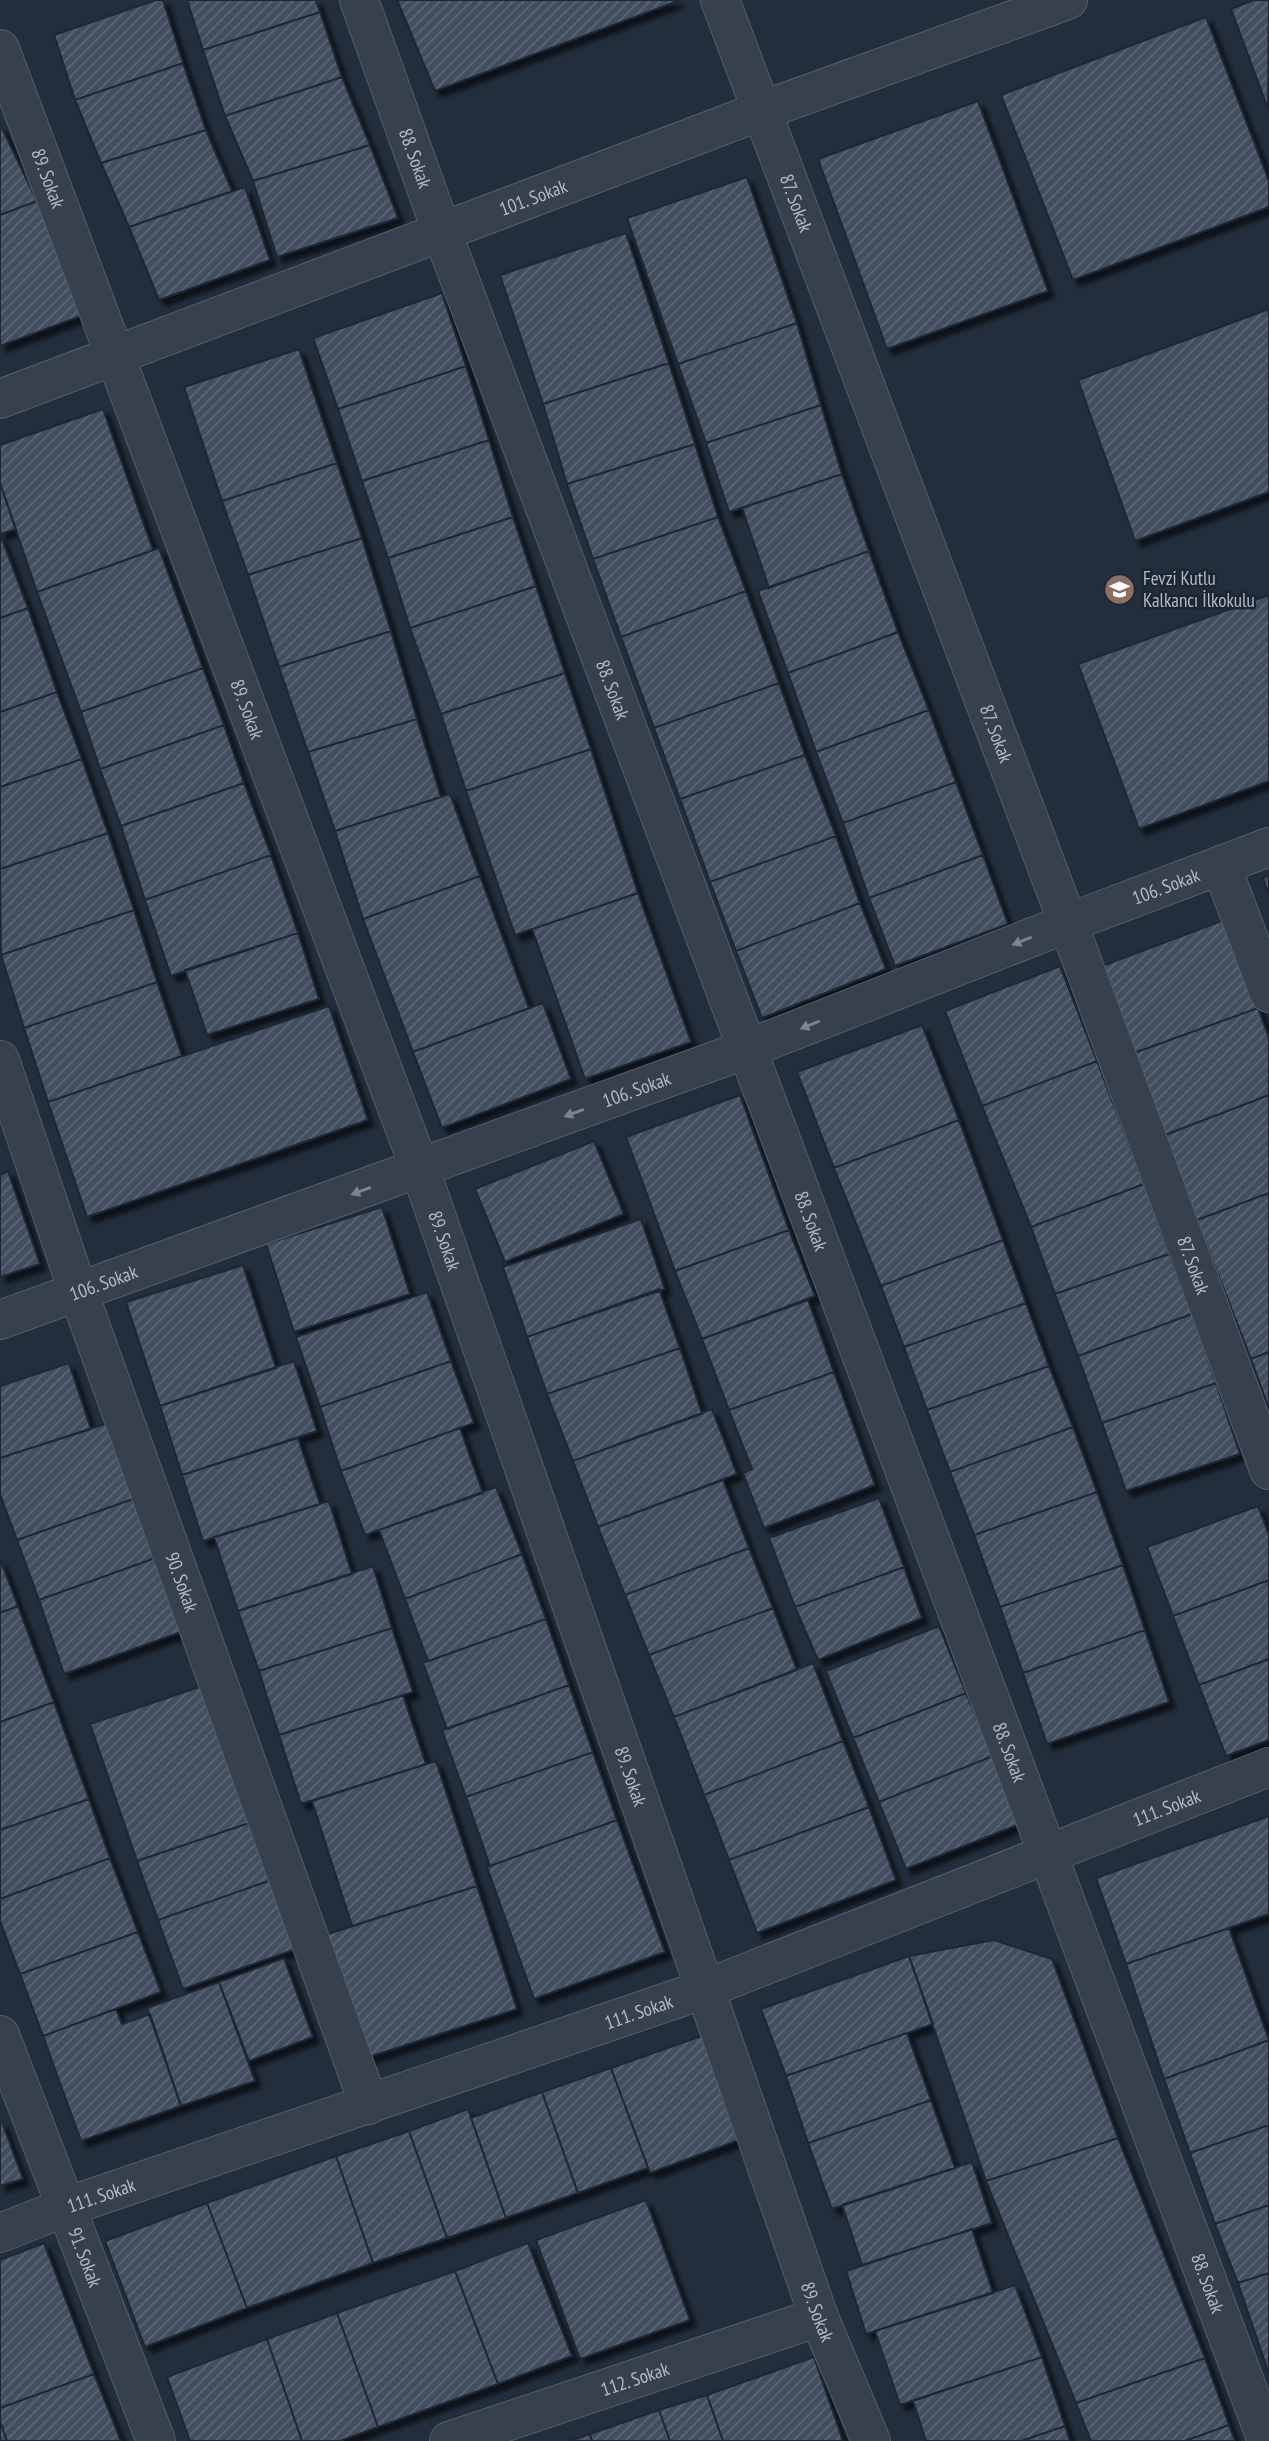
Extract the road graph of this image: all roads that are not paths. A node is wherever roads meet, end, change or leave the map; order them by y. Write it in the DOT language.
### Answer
graph roads {
  1 [pos="359,0"];
  2 [pos="720,0"];
  3 [pos="1068,0"];
  4 [pos="0,49"];
  5 [pos="761,111"];
  6 [pos="442,232"];
  7 [pos="115,357"];
  8 [pos="0,399"];
  9 [pos="1269,848"];
  10 [pos="1221,865"];
  11 [pos="1068,923"];
  12 [pos="1269,993"];
  13 [pos="747,1049"];
  14 [pos="0,1060"];
  15 [pos="421,1170"];
  16 [pos="78,1291"];
  17 [pos="0,1320"];
  18 [pos="1269,1470"];
  19 [pos="1269,1767"];
  20 [pos="1047,1853"];
  21 [pos="705,1989"];
  22 [pos="0,2035"];
  23 [pos="369,2105"];
  24 [pos="66,2207"];
  25 [pos="0,2233"];
  26 [pos="819,2317"];
  27 [pos="156,2441"];
  28 [pos="449,2441"];
  29 [pos="871,2441"];
  30 [pos="1267,2441"];
  1 -- 6 [label="street, 88. Sokak"];
  2 -- 5 [label="street, 87. Sokak"];
  3 -- 5 [label="street, 101. Sokak"];
  4 -- 7 [label="street, 89. Sokak"];
  5 -- 6 [label="street, 101. Sokak"];
  5 -- 11 [label="street, 87. Sokak"];
  6 -- 7 [label="street, 101. Sokak"];
  6 -- 13 [label="street, 88. Sokak"];
  7 -- 8 [label="street, 101. Sokak"];
  7 -- 15 [label="street, 89. Sokak"];
  9 -- 10 [label="street, 106. Sokak"];
  10 -- 11 [label="street, 106. Sokak"];
  10 -- 12 [label="street"];
  11 -- 13 [label="street, 106. Sokak, one-way"];
  11 -- 18 [label="street, 87. Sokak"];
  13 -- 15 [label="street, 106. Sokak, one-way"];
  13 -- 20 [label="street, 88. Sokak"];
  14 -- 16 [label="street, 90. Sokak"];
  15 -- 16 [label="street, 106. Sokak, one-way"];
  15 -- 21 [label="street, 89. Sokak"];
  16 -- 17 [label="street, 106. Sokak"];
  16 -- 23 [label="street, 90. Sokak"];
  19 -- 20 [label="street, 111. Sokak"];
  20 -- 21 [label="street, 111. Sokak"];
  20 -- 30 [label="street, 88. Sokak"];
  21 -- 23 [label="street, 111. Sokak"];
  21 -- 26 [label="street, 89. Sokak"];
  22 -- 24 [label="street, 91. Sokak"];
  23 -- 24 [label="street, 111. Sokak"];
  24 -- 25 [label="street, 111. Sokak"];
  24 -- 27 [label="street, 91. Sokak"];
  26 -- 28 [label="street, 112. Sokak"];
  26 -- 29 [label="street, 89. Sokak"];
}
